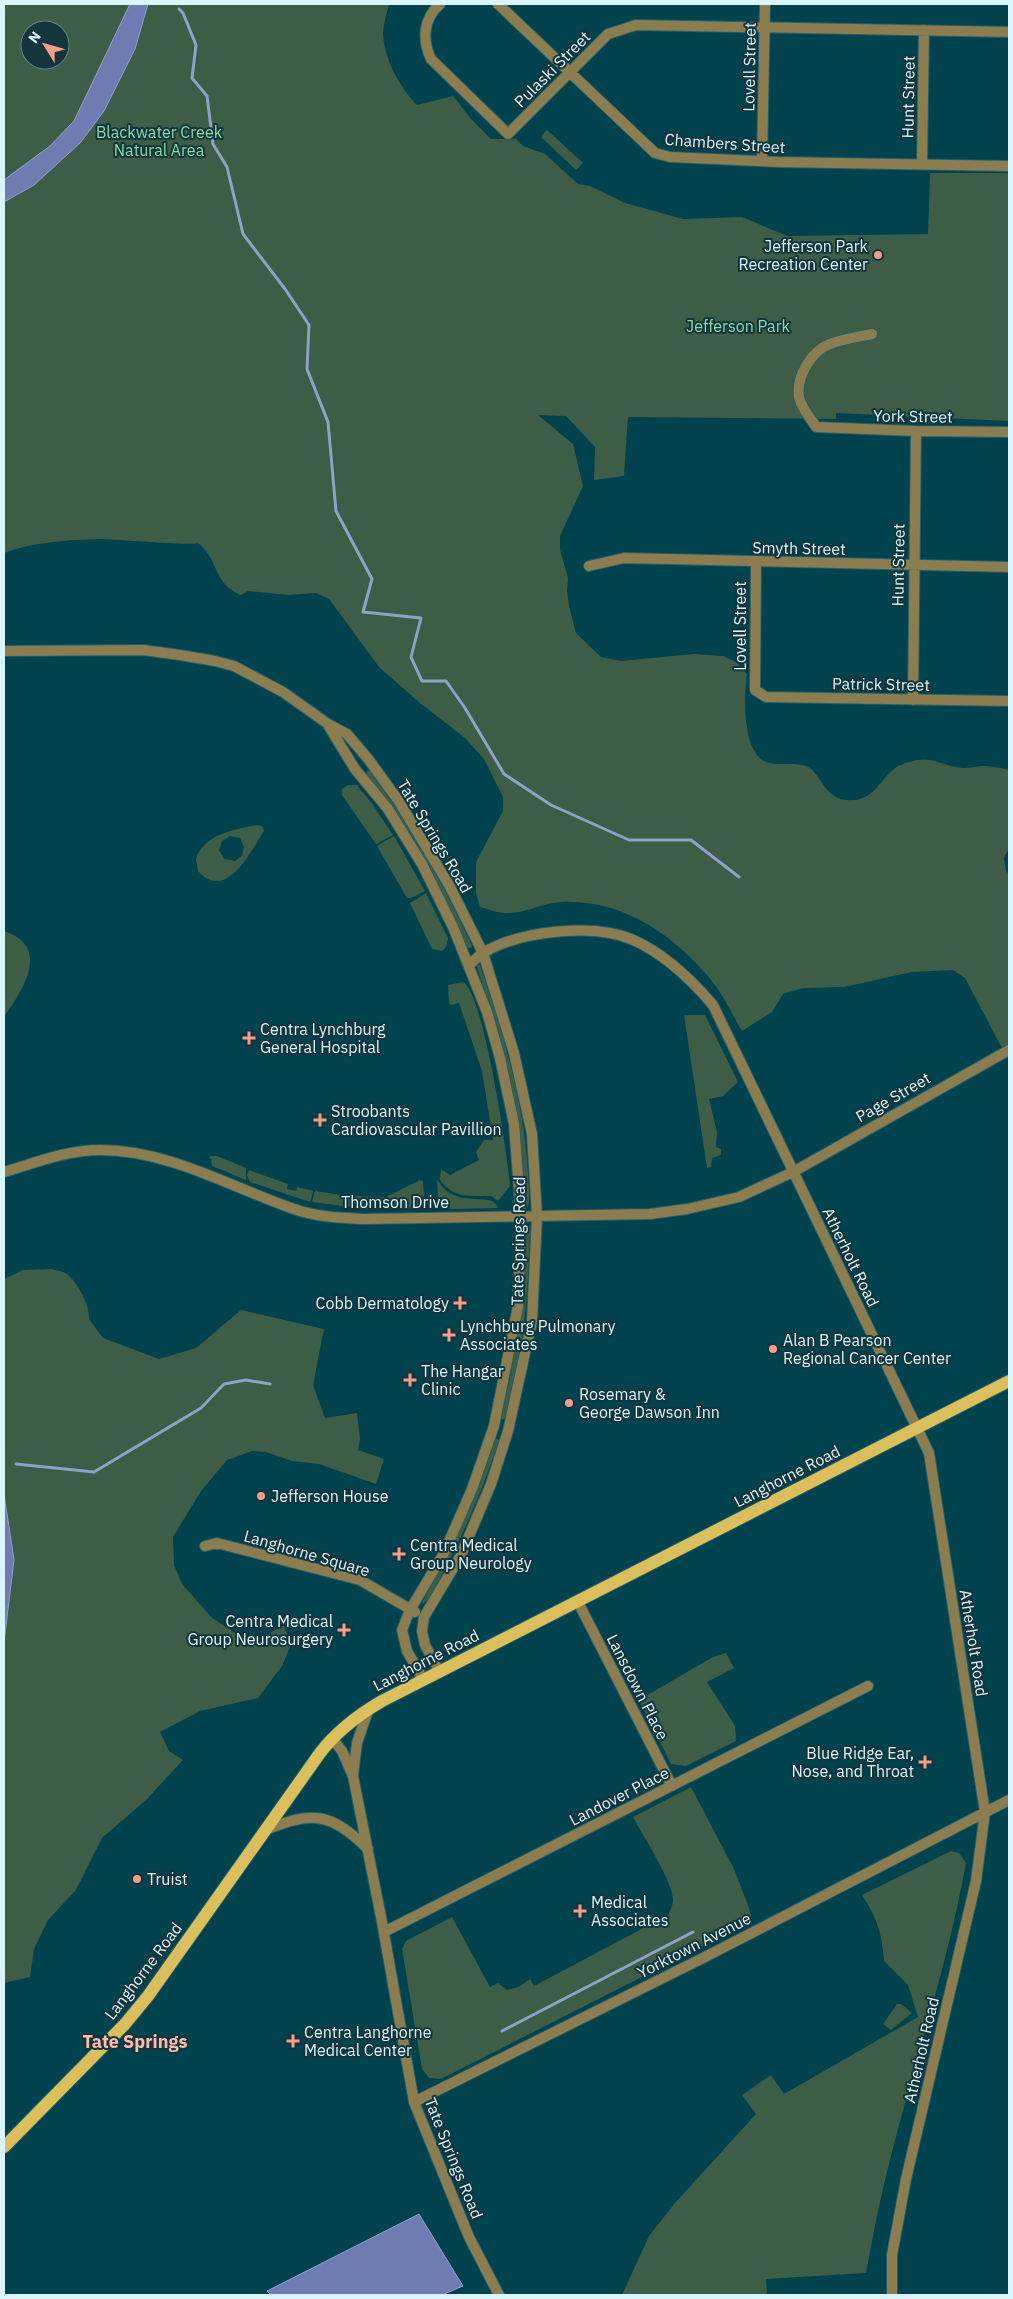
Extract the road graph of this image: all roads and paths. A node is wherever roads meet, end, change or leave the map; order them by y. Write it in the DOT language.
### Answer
graph roads {
  1 [pos="440,4"];
  2 [pos="498,4"];
  3 [pos="766,4"];
  4 [pos="765,28"];
  5 [pos="924,30"];
  6 [pos="1009,32"];
  7 [pos="568,72"];
  8 [pos="762,161"];
  9 [pos="922,164"];
  10 [pos="1009,166"];
  11 [pos="872,334"];
  12 [pos="916,431"];
  13 [pos="1009,432"];
  14 [pos="756,562"];
  15 [pos="913,564"];
  16 [pos="589,566"];
  17 [pos="1009,567"];
  18 [pos="4,651"];
  19 [pos="755,690"];
  20 [pos="912,700"];
  21 [pos="1009,701"];
  22 [pos="328,724"];
  23 [pos="464,952"];
  24 [pos="482,953"];
  25 [pos="469,966"];
  26 [pos="1009,1050"];
  27 [pos="4,1172"];
  28 [pos="793,1172"];
  29 [pos="521,1216"];
  30 [pos="537,1216"];
  31 [pos="1009,1381"];
  32 [pos="918,1428"];
  33 [pos="205,1546"];
  34 [pos="578,1602"];
  35 [pos="410,1610"];
  36 [pos="424,1617"];
  37 [pos="438,1671"];
  38 [pos="423,1679"];
  39 [pos="868,1686"];
  40 [pos="369,1708"];
  41 [pos="332,1738"];
  42 [pos="353,1776"];
  43 [pos="672,1786"];
  44 [pos="1009,1800"];
  45 [pos="985,1812"];
  46 [pos="264,1830"];
  47 [pos="368,1849"];
  48 [pos="384,1932"];
  49 [pos="414,2102"];
  50 [pos="4,2147"];
  51 [pos="499,2295"];
  52 [pos="892,2295"];
  1 -- 7 [label="street, Pulaski Street"];
  2 -- 7 [label="street, Chambers Street"];
  3 -- 4 [label="street, Lovell Street"];
  4 -- 5 [label="street, Pulaski Street"];
  4 -- 7 [label="street, Pulaski Street"];
  4 -- 8 [label="street, Lovell Street"];
  5 -- 6 [label="street, Pulaski Street"];
  5 -- 9 [label="street, Hunt Street"];
  7 -- 8 [label="street, Chambers Street"];
  8 -- 9 [label="street, Chambers Street"];
  9 -- 10 [label="street, Chambers Street"];
  11 -- 12 [label="street, York Street"];
  12 -- 13 [label="street, York Street"];
  12 -- 15 [label="street, Hunt Street"];
  14 -- 15 [label="street, Smyth Street"];
  14 -- 16 [label="street, Smyth Street"];
  14 -- 19 [label="street, Lovell Street"];
  15 -- 17 [label="street, Smyth Street"];
  15 -- 20 [label="street, Hunt Street"];
  18 -- 22 [label="street, Tate Springs Road"];
  19 -- 20 [label="street, Patrick Street"];
  20 -- 21 [label="street, Patrick Street"];
  22 -- 23 [label="street, Tate Springs Road"];
  22 -- 24 [label="street, Tate Springs Road"];
  23 -- 24 [label="street, Atherholt Road"];
  23 -- 25 [label="street, Tate Springs Road"];
  24 -- 25 [label="street, Atherholt Road"];
  24 -- 28 [label="street, Atherholt Road"];
  24 -- 30 [label="street, Tate Springs Road"];
  25 -- 29 [label="street, Tate Springs Road"];
  26 -- 28 [label="street, Page Street"];
  27 -- 29 [label="street, Thomson Drive"];
  28 -- 30 [label="street, Thomson Drive"];
  28 -- 32 [label="street, Atherholt Road"];
  29 -- 30 [label="street, Thomson Drive"];
  29 -- 35 [label="street, Tate Springs Road"];
  30 -- 36 [label="street, Tate Springs Road"];
  31 -- 32 [label="main road, Langhorne Road"];
  32 -- 34 [label="main road, Langhorne Road"];
  32 -- 45 [label="street, Atherholt Road"];
  33 -- 35 [label="street, Langhorne Square"];
  34 -- 37 [label="main road, Langhorne Road"];
  34 -- 43 [label="street, Lansdown Place"];
  35 -- 36 [label="street, Langhorne Square"];
  35 -- 38 [label="street, Tate Springs Road"];
  36 -- 37 [label="street"];
  37 -- 38 [label="main road, Langhorne Road"];
  38 -- 40 [label="main road, Langhorne Road"];
  39 -- 43 [label="street, Landover Place"];
  40 -- 41 [label="main road, Langhorne Road"];
  40 -- 42 [label="street, Tate Springs Road"];
  41 -- 42 [label="street, Tate Springs Road"];
  41 -- 46 [label="main road, Langhorne Road"];
  42 -- 47 [label="street, Tate Springs Road"];
  43 -- 48 [label="street, Landover Place"];
  44 -- 45 [label="street, Yorktown Avenue"];
  45 -- 49 [label="street, Yorktown Avenue"];
  45 -- 52 [label="street, Atherholt Road"];
  46 -- 47 [label="street"];
  46 -- 50 [label="main road, Langhorne Road"];
  47 -- 48 [label="street, Tate Springs Road"];
  48 -- 49 [label="street, Tate Springs Road"];
  49 -- 51 [label="street, Tate Springs Road"];
}
